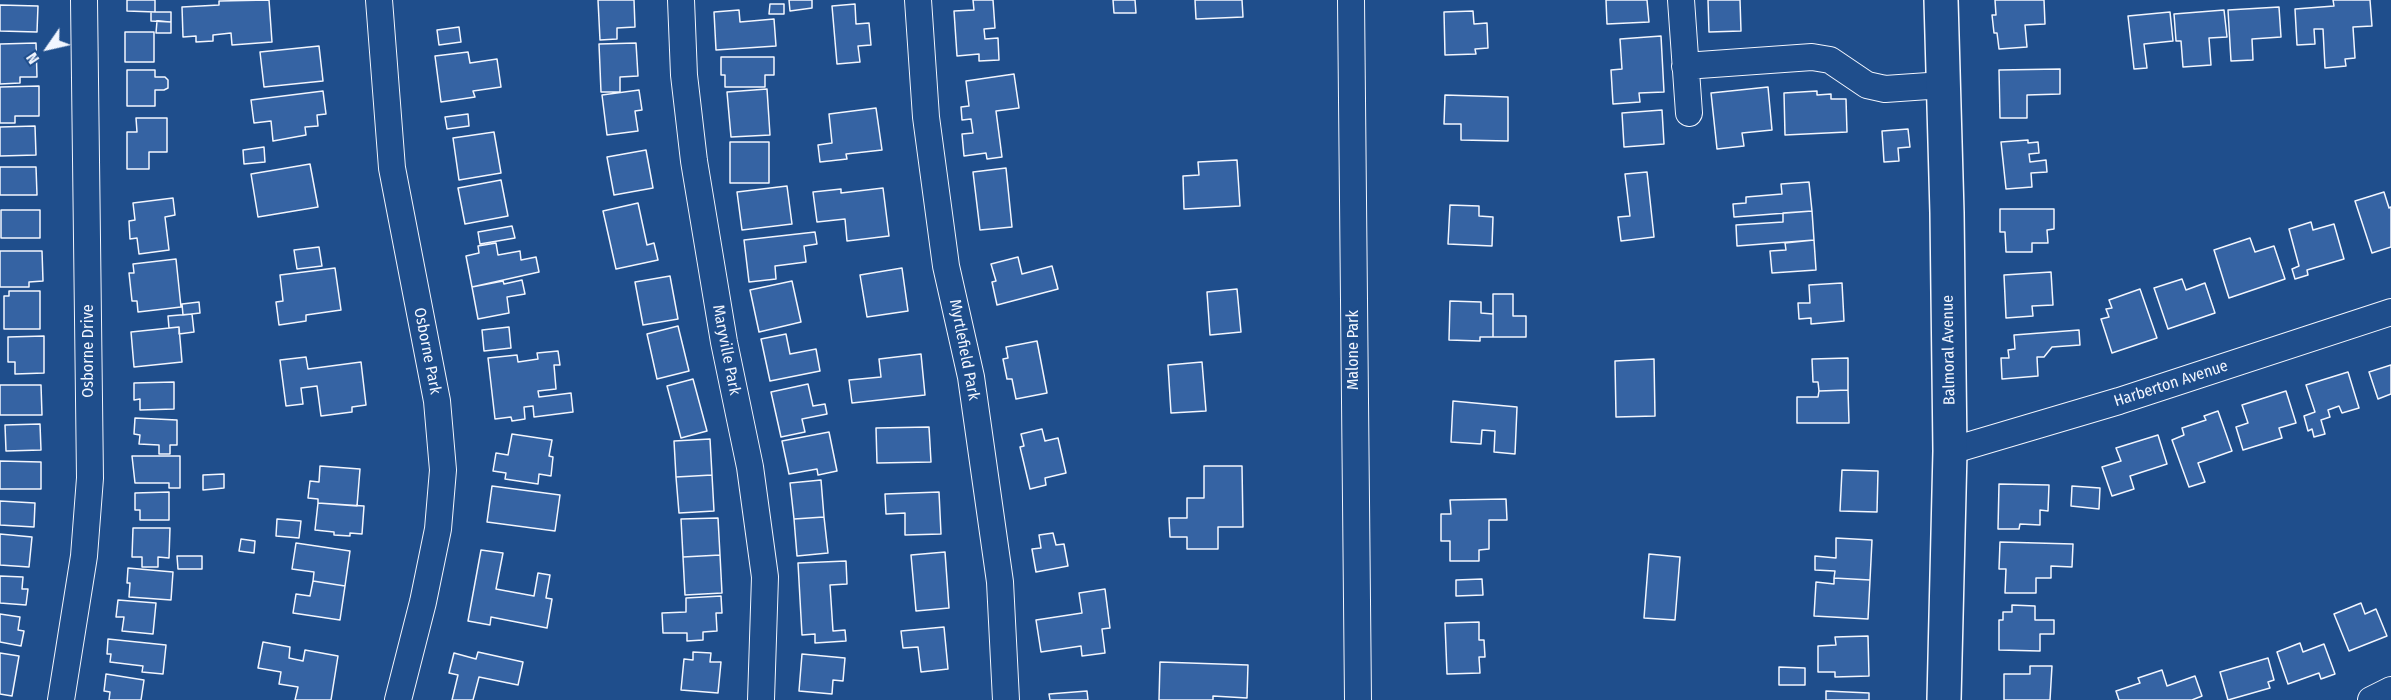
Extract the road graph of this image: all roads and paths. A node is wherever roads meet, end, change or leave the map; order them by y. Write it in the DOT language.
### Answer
graph roads {
  1 [pos="84,0"];
  2 [pos="379,0"];
  3 [pos="681,0"];
  4 [pos="918,0"];
  5 [pos="1351,0"];
  6 [pos="1681,0"];
  7 [pos="1941,0"];
  8 [pos="1685,66"];
  9 [pos="1943,85"];
  10 [pos="1689,113"];
  11 [pos="2391,312"];
  12 [pos="1950,451"];
  13 [pos="2391,690"];
  14 [pos="61,700"];
  15 [pos="398,700"];
  16 [pos="761,700"];
  17 [pos="1006,700"];
  18 [pos="1358,700"];
  19 [pos="1944,700"];
  20 [pos="2371,700"];
  1 -- 14 [label="street, Osborne Drive"];
  2 -- 15 [label="street, Osborne Park"];
  3 -- 16 [label="street, Maryville Park"];
  4 -- 17 [label="street, Myrtlefield Park"];
  5 -- 18 [label="street, Malone Park"];
  6 -- 8 [label="street"];
  7 -- 9 [label="highway, Balmoral Avenue"];
  8 -- 9 [label="street"];
  8 -- 10 [label="street"];
  9 -- 12 [label="highway, Balmoral Avenue"];
  11 -- 12 [label="street, Harberton Avenue"];
  12 -- 19 [label="highway, Balmoral Avenue"];
  13 -- 20 [label="street"];
}
